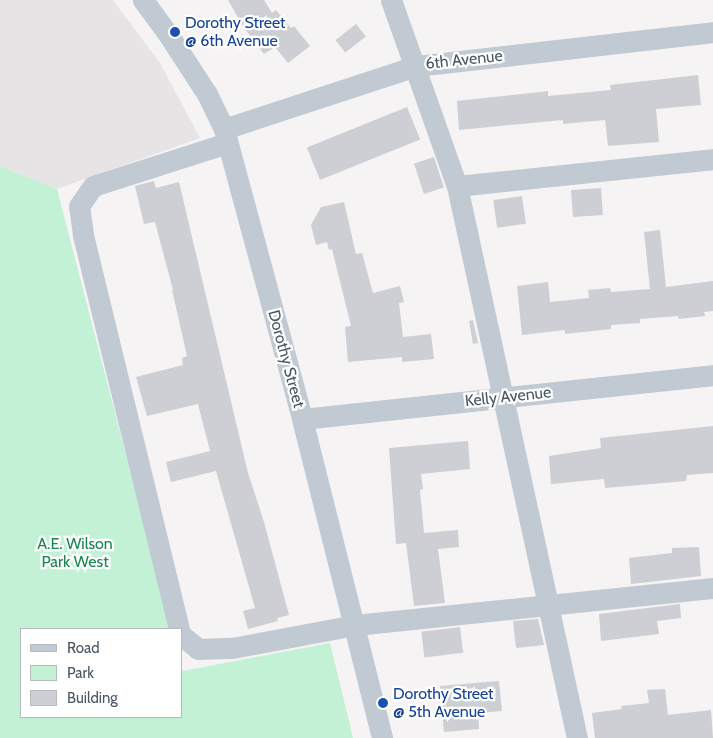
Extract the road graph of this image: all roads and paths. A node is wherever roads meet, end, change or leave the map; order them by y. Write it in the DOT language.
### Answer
graph roads {
  1 [pos="143,0"];
  2 [pos="391,0"];
  3 [pos="713,32"];
  4 [pos="416,66"];
  5 [pos="226,136"];
  6 [pos="713,159"];
  7 [pos="457,186"];
  8 [pos="713,375"];
  9 [pos="504,397"];
  10 [pos="302,419"];
  11 [pos="713,588"];
  12 [pos="550,605"];
  13 [pos="355,625"];
  14 [pos="179,628"];
  15 [pos="182,636"];
  16 [pos="382,738"];
  17 [pos="577,738"];
  1 -- 5 [label="street, Dorothy Street"];
  2 -- 4 [label="street"];
  3 -- 4 [label="street, 6th Avenue"];
  4 -- 5 [label="street, 6th Avenue"];
  4 -- 7 [label="street"];
  5 -- 10 [label="street, Dorothy Street"];
  5 -- 14 [label="street, 6th Avenue"];
  6 -- 7 [label="street"];
  7 -- 9 [label="street"];
  8 -- 9 [label="street, Kelly Avenue"];
  9 -- 10 [label="street, Kelly Avenue"];
  9 -- 12 [label="street"];
  10 -- 13 [label="street, Dorothy Street"];
  11 -- 12 [label="street"];
  12 -- 13 [label="street"];
  12 -- 17 [label="street"];
  13 -- 15 [label="street"];
  13 -- 16 [label="street, Dorothy Street"];
}
